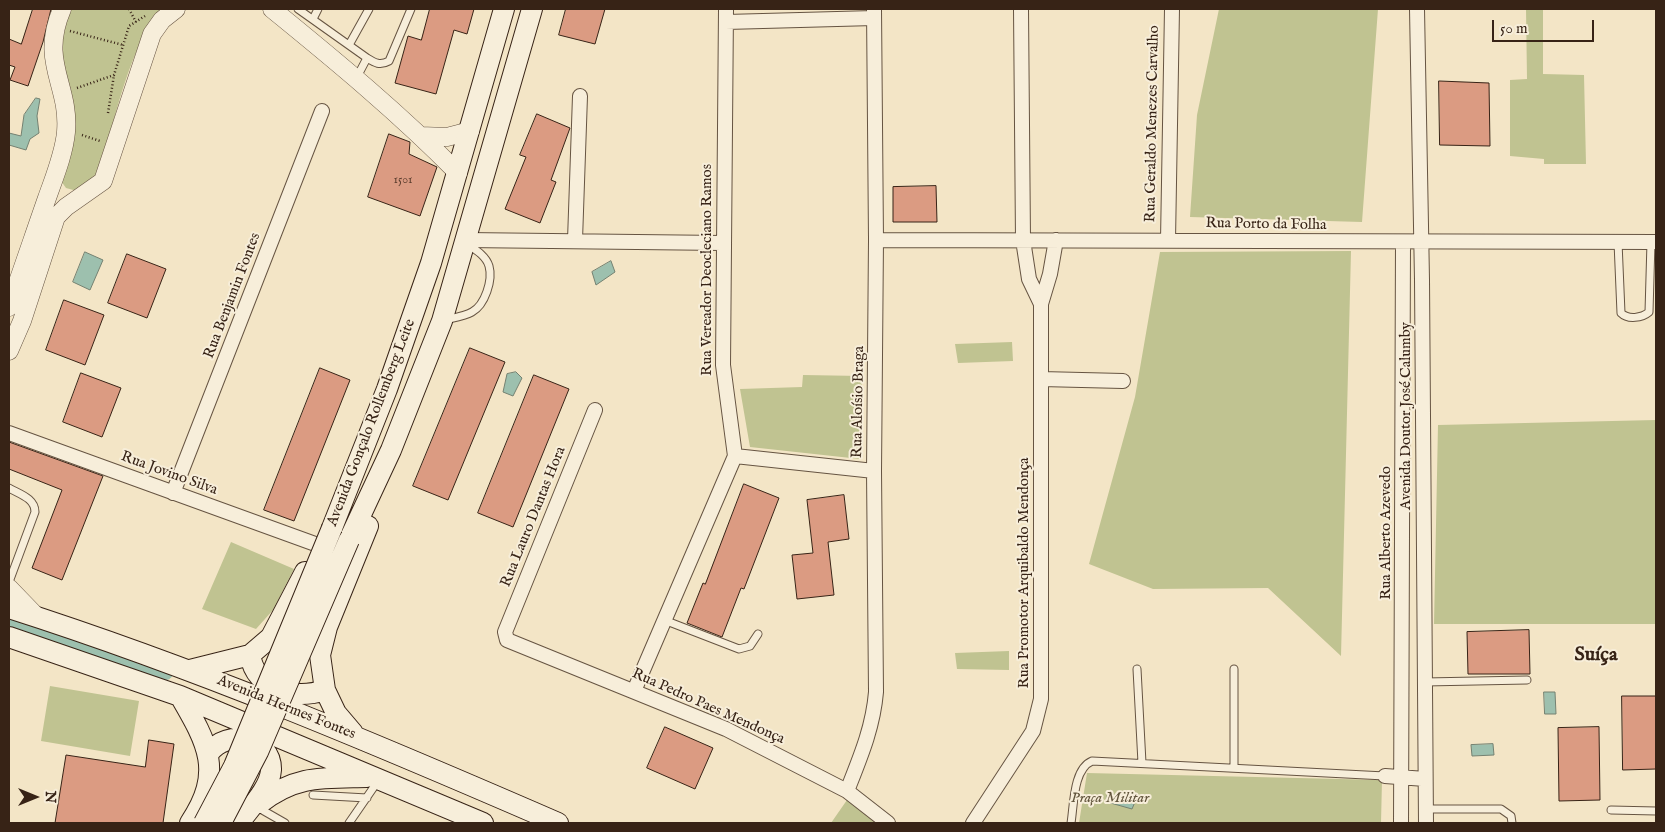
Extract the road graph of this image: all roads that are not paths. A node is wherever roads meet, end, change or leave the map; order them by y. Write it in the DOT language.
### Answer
graph roads {
  1 [pos="62,9"];
  2 [pos="176,9"];
  3 [pos="272,9"];
  4 [pos="298,9"];
  5 [pos="318,9"];
  6 [pos="369,9"];
  7 [pos="411,9"];
  8 [pos="504,9"];
  9 [pos="532,9"];
  10 [pos="1021,9"];
  11 [pos="1172,9"];
  12 [pos="1417,9"];
  13 [pos="874,13"];
  14 [pos="726,15"];
  15 [pos="313,19"];
  16 [pos="349,45"];
  17 [pos="368,58"];
  18 [pos="356,79"];
  19 [pos="580,96"];
  20 [pos="322,111"];
  21 [pos="470,131"];
  22 [pos="421,136"];
  23 [pos="458,173"];
  24 [pos="55,175"];
  25 [pos="85,195"];
  26 [pos="575,240"];
  27 [pos="876,240"];
  28 [pos="1023,240"];
  29 [pos="1056,240"];
  30 [pos="1168,240"];
  31 [pos="466,242"];
  32 [pos="1404,242"];
  33 [pos="1422,242"];
  34 [pos="1618,242"];
  35 [pos="1654,242"];
  36 [pos="722,243"];
  37 [pos="1404,280"];
  38 [pos="1422,280"];
  39 [pos="1041,304"];
  40 [pos="9,307"];
  41 [pos="442,321"];
  42 [pos="9,352"];
  43 [pos="1041,379"];
  44 [pos="1123,381"];
  45 [pos="595,410"];
  46 [pos="9,433"];
  47 [pos="391,450"];
  48 [pos="735,456"];
  49 [pos="354,470"];
  50 [pos="874,471"];
  51 [pos="1404,485"];
  52 [pos="1424,485"];
  53 [pos="9,488"];
  54 [pos="173,492"];
  55 [pos="318,545"];
  56 [pos="9,582"];
  57 [pos="9,588"];
  58 [pos="9,608"];
  59 [pos="37,617"];
  60 [pos="664,620"];
  61 [pos="758,634"];
  62 [pos="9,637"];
  63 [pos="505,637"];
  64 [pos="250,655"];
  65 [pos="1137,669"];
  66 [pos="1234,669"];
  67 [pos="190,670"];
  68 [pos="1527,680"];
  69 [pos="1425,682"];
  70 [pos="325,690"];
  71 [pos="634,690"];
  72 [pos="180,696"];
  73 [pos="355,735"];
  74 [pos="209,753"];
  75 [pos="1142,763"];
  76 [pos="1234,768"];
  77 [pos="1385,776"];
  78 [pos="1401,777"];
  79 [pos="376,778"];
  80 [pos="1425,778"];
  81 [pos="847,791"];
  82 [pos="313,795"];
  83 [pos="367,798"];
  84 [pos="1426,808"];
  85 [pos="1611,810"];
  86 [pos="1656,810"];
  87 [pos="247,814"];
  88 [pos="190,823"];
  89 [pos="204,823"];
  90 [pos="221,823"];
  91 [pos="285,823"];
  92 [pos="349,823"];
  93 [pos="483,823"];
  94 [pos="558,823"];
  95 [pos="888,823"];
  96 [pos="973,823"];
  97 [pos="1071,823"];
  98 [pos="1401,823"];
  99 [pos="1426,823"];
  100 [pos="1512,823"];
  1 -- 24 [label="street"];
  2 -- 25 [label="street"];
  3 -- 18 [label="street"];
  4 -- 15 [label="lane"];
  5 -- 15 [label="lane"];
  6 -- 16 [label="lane"];
  7 -- 17 [label="lane"];
  8 -- 21 [label="main road, Avenida Gonçalo Rollemberg Leite"];
  9 -- 31 [label="main road, Avenida Gonçalo Rollemberg Leite"];
  10 -- 28 [label="street, Rua Promotor Arquibaldo Mendonça"];
  11 -- 30 [label="street, Rua Geraldo Menezes Carvalho"];
  12 -- 33 [label="street, Avenida Doutor José Calumby"];
  13 -- 14 [label="street"];
  13 -- 27 [label="street, Rua Aloísio Braga"];
  14 -- 36 [label="street, Rua Vereador Deocleciano Ramos"];
  15 -- 16 [label="lane"];
  16 -- 17 [label="lane"];
  17 -- 18 [label="lane"];
  18 -- 22 [label="street"];
  19 -- 26 [label="street"];
  20 -- 54 [label="street, Rua Benjamin Fontes"];
  21 -- 22 [label="street"];
  21 -- 23 [label="main road, Avenida Gonçalo Rollemberg Leite"];
  22 -- 23 [label="street"];
  23 -- 49 [label="main road, Avenida Gonçalo Rollemberg Leite"];
  24 -- 25 [label="street"];
  24 -- 40 [label="street"];
  25 -- 42 [label="street"];
  26 -- 31 [label="street"];
  26 -- 36 [label="street"];
  27 -- 28 [label="street, Rua Porto da Folha"];
  27 -- 50 [label="street, Rua Aloísio Braga"];
  28 -- 29 [label="street, Rua Porto da Folha"];
  28 -- 39 [label="street, Rua Promotor Arquibaldo Mendonça"];
  29 -- 30 [label="street, Rua Porto da Folha"];
  29 -- 39 [label="street, Rua Promotor Arquibaldo Mendonça"];
  30 -- 32 [label="street, Rua Porto da Folha"];
  31 -- 41 [label="main road, Avenida Gonçalo Rollemberg Leite"];
  31 -- 41 [label="lane"];
  32 -- 33 [label="street, Rua Porto da Folha"];
  32 -- 37 [label="street, Rua Alberto Azevedo"];
  33 -- 34 [label="street, Rua Porto da Folha"];
  33 -- 38 [label="street, Avenida Doutor José Calumby"];
  34 -- 35 [label="street, Rua Porto da Folha"];
  34 -- 35 [label="lane"];
  36 -- 48 [label="street, Rua Vereador Deocleciano Ramos"];
  37 -- 38 [label="street"];
  37 -- 51 [label="street, Rua Alberto Azevedo"];
  38 -- 52 [label="street, Avenida Doutor José Calumby"];
  39 -- 43 [label="street, Rua Promotor Arquibaldo Mendonça"];
  41 -- 47 [label="main road, Avenida Gonçalo Rollemberg Leite"];
  43 -- 44 [label="street"];
  43 -- 96 [label="street, Rua Promotor Arquibaldo Mendonça"];
  45 -- 63 [label="street, Rua Lauro Dantas Hora"];
  46 -- 54 [label="street, Rua Jovino Silva"];
  47 -- 70 [label="main road"];
  47 -- 90 [label="main road, Avenida Gonçalo Rollemberg Leite, bridge"];
  48 -- 50 [label="street"];
  48 -- 60 [label="street"];
  49 -- 55 [label="main road"];
  49 -- 89 [label="main road, Avenida Gonçalo Rollemberg Leite, bridge"];
  50 -- 81 [label="street, Rua Aloísio Braga"];
  51 -- 52 [label="street"];
  51 -- 78 [label="street, Rua Alberto Azevedo"];
  52 -- 69 [label="street, Avenida Doutor José Calumby"];
  53 -- 56 [label="lane"];
  54 -- 55 [label="street, Rua Jovino Silva"];
  55 -- 64 [label="main road"];
  57 -- 59 [label="street"];
  58 -- 59 [label="main road, Avenida Hermes Fontes"];
  59 -- 67 [label="main road, Avenida Hermes Fontes"];
  60 -- 61 [label="lane"];
  60 -- 71 [label="street"];
  62 -- 72 [label="main road, Avenida Hermes Fontes"];
  63 -- 71 [label="street, Rua Pedro Paes Mendonça"];
  64 -- 67 [label="main road"];
  64 -- 70 [label="main road"];
  65 -- 75 [label="lane"];
  66 -- 76 [label="lane"];
  67 -- 73 [label="main road, Avenida Hermes Fontes"];
  68 -- 69 [label="lane"];
  69 -- 80 [label="street, Avenida Doutor José Calumby"];
  70 -- 73 [label="main road"];
  71 -- 81 [label="street, Rua Pedro Paes Mendonça"];
  72 -- 74 [label="main road"];
  72 -- 79 [label="main road, Avenida Hermes Fontes"];
  73 -- 94 [label="main road, Avenida Hermes Fontes"];
  74 -- 87 [label="main road"];
  74 -- 88 [label="main road"];
  75 -- 76 [label="lane"];
  75 -- 97 [label="lane"];
  76 -- 77 [label="lane"];
  77 -- 78 [label="street"];
  78 -- 80 [label="street"];
  78 -- 98 [label="street, Rua Alberto Azevedo"];
  79 -- 83 [label="lane"];
  79 -- 87 [label="main road"];
  79 -- 93 [label="main road, Avenida Hermes Fontes"];
  80 -- 84 [label="street, Avenida Doutor José Calumby"];
  81 -- 95 [label="street, Rua Pedro Paes Mendonça"];
  82 -- 83 [label="lane"];
  83 -- 92 [label="lane"];
  84 -- 99 [label="street, Avenida Doutor José Calumby"];
  84 -- 100 [label="lane"];
  85 -- 86 [label="lane"];
  87 -- 91 [label="lane"];
}
